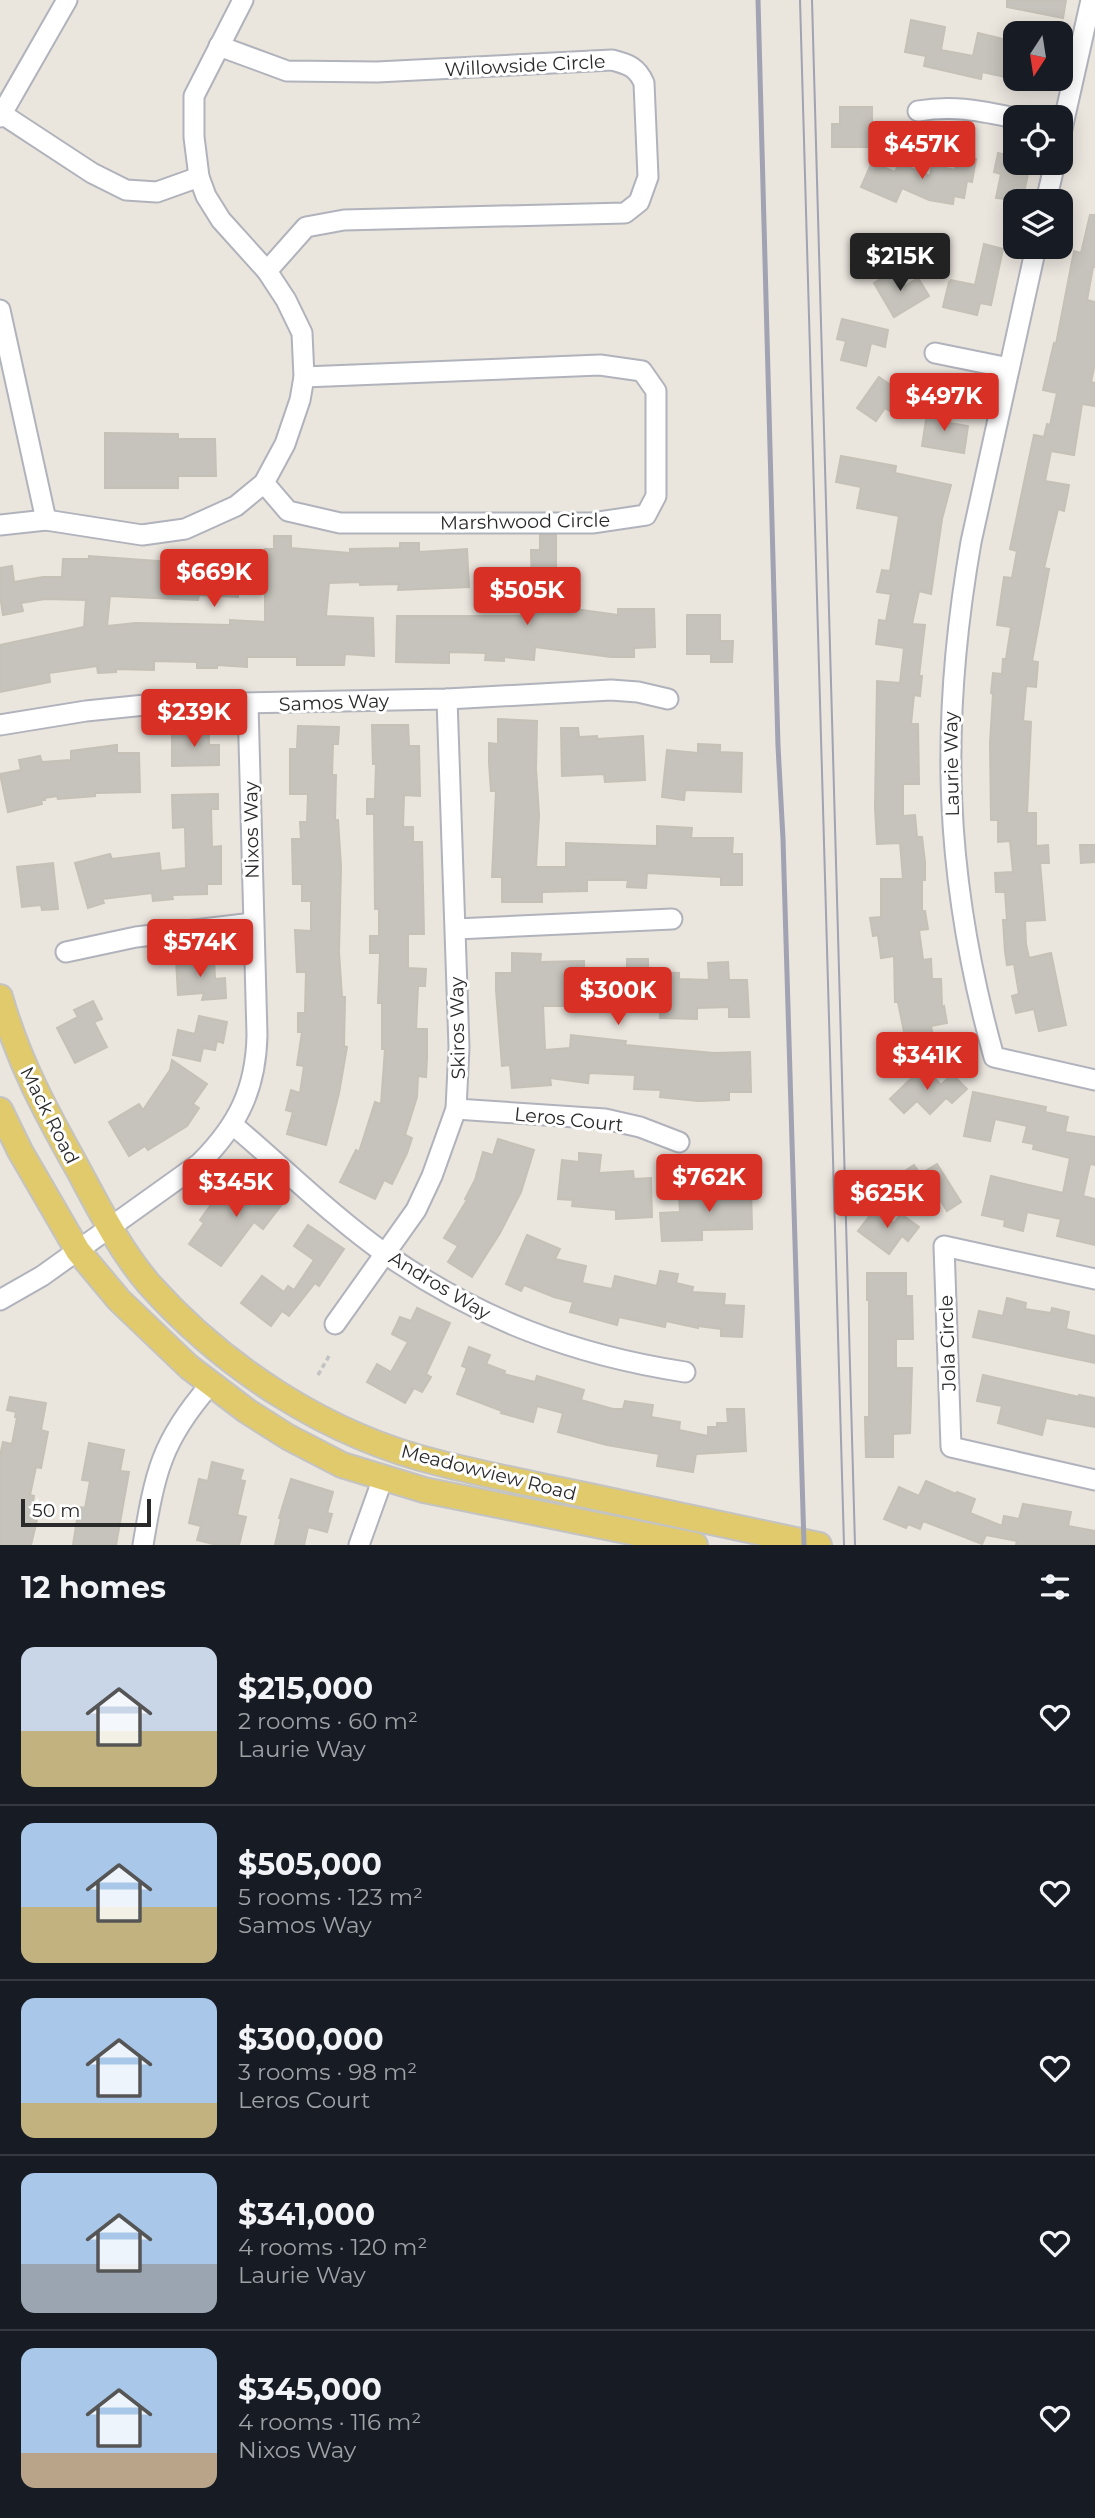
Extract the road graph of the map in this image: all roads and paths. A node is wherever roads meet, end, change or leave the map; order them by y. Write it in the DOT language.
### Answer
graph roads {
  1 [pos="67,0"];
  2 [pos="243,0"];
  3 [pos="1091,0"];
  4 [pos="219,46"];
  5 [pos="1067,105"];
  6 [pos="918,111"];
  7 [pos="1,115"];
  8 [pos="1003,116"];
  9 [pos="199,177"];
  10 [pos="1033,259"];
  11 [pos="267,271"];
  12 [pos="0,310"];
  13 [pos="4,348"];
  14 [pos="935,354"];
  15 [pos="1009,368"];
  16 [pos="304,377"];
  17 [pos="264,483"];
  18 [pos="46,520"];
  19 [pos="0,525"];
  20 [pos="447,699"];
  21 [pos="668,699"];
  22 [pos="248,704"];
  23 [pos="0,725"];
  24 [pos="672,919"];
  25 [pos="253,923"];
  26 [pos="456,929"];
  27 [pos="66,952"];
  28 [pos="0,997"];
  29 [pos="1095,1080"];
  30 [pos="456,1109"];
  31 [pos="0,1110"];
  32 [pos="233,1125"];
  33 [pos="679,1142"];
  34 [pos="110,1229"];
  35 [pos="78,1251"];
  36 [pos="385,1253"];
  37 [pos="1095,1279"];
  38 [pos="0,1300"];
  39 [pos="335,1324"];
  40 [pos="329,1356"];
  41 [pos="685,1372"];
  42 [pos="318,1375"];
  43 [pos="210,1385"];
  44 [pos="383,1478"];
  45 [pos="1095,1480"];
  46 [pos="143,1545"];
  47 [pos="359,1545"];
  48 [pos="695,1545"];
  49 [pos="819,1545"];
  1 -- 7 [label="street"];
  2 -- 4 [label="street"];
  3 -- 5 [label="street"];
  4 -- 9 [label="street"];
  4 -- 11 [label="street, Willowside Circle"];
  6 -- 8 [label="street"];
  7 -- 9 [label="street"];
  9 -- 11 [label="street"];
  10 -- 15 [label="street, Laurie Way"];
  11 -- 16 [label="street"];
  12 -- 13 [label="street"];
  13 -- 18 [label="street"];
  14 -- 15 [label="street"];
  15 -- 29 [label="street, Laurie Way"];
  16 -- 17 [label="street"];
  16 -- 17 [label="street, Marshwood Circle"];
  17 -- 18 [label="street"];
  18 -- 19 [label="street"];
  20 -- 21 [label="street, Samos Way"];
  20 -- 22 [label="street, Samos Way"];
  20 -- 26 [label="street, Skiros Way"];
  22 -- 23 [label="street, Samos Way"];
  22 -- 25 [label="street, Nixos Way"];
  24 -- 26 [label="street"];
  25 -- 27 [label="street"];
  25 -- 32 [label="street, Nixos Way"];
  26 -- 30 [label="street, Skiros Way"];
  28 -- 34 [label="main road, Mack Road"];
  30 -- 33 [label="street, Leros Court"];
  30 -- 36 [label="street, Skiros Way"];
  31 -- 35 [label="main road"];
  32 -- 34 [label="street, Nixos Way"];
  32 -- 36 [label="street, Andros Way"];
  34 -- 35 [label="street, Nixos Way"];
  34 -- 49 [label="main road, Meadowview Road"];
  35 -- 38 [label="street, Nixos Way"];
  35 -- 43 [label="main road, Meadowview Road"];
  36 -- 39 [label="street, Skiros Way"];
  36 -- 41 [label="street, Andros Way"];
  37 -- 45 [label="street, Jola Circle"];
  40 -- 42 [label="path"];
  43 -- 44 [label="main road, Meadowview Road"];
  43 -- 46 [label="street"];
  44 -- 47 [label="street"];
  44 -- 48 [label="main road, Meadowview Road"];
}
